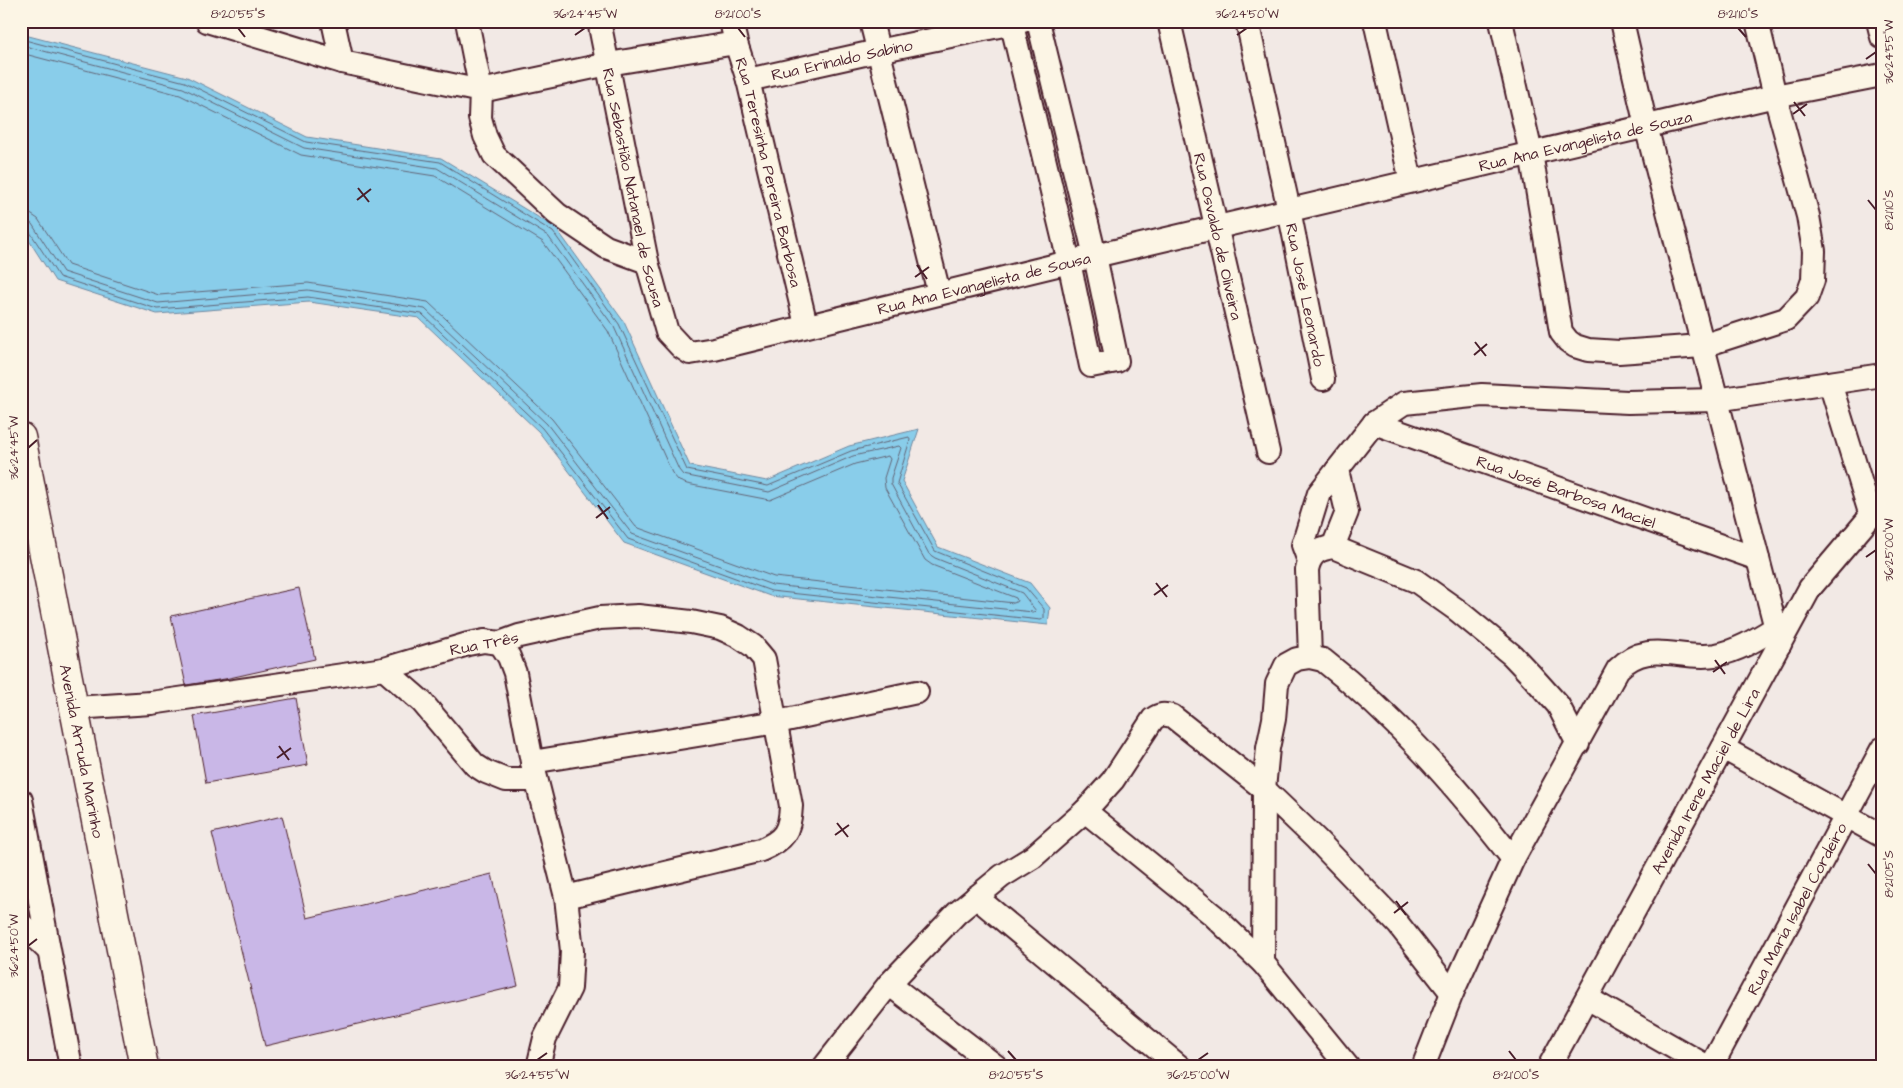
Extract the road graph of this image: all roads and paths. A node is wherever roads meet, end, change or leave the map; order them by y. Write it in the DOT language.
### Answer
graph roads {
  1 [pos="207,21"];
  2 [pos="332,21"];
  3 [pos="467,21"];
  4 [pos="599,21"];
  5 [pos="872,21"];
  6 [pos="1038,21"];
  7 [pos="1169,21"];
  8 [pos="1247,21"];
  9 [pos="1375,21"];
  10 [pos="1501,21"];
  11 [pos="1622,21"];
  12 [pos="1757,21"];
  13 [pos="1878,21"];
  14 [pos="1015,22"];
  15 [pos="733,32"];
  16 [pos="1882,37"];
  17 [pos="878,51"];
  18 [pos="342,62"];
  19 [pos="608,64"];
  20 [pos="1882,75"];
  21 [pos="748,80"];
  22 [pos="480,92"];
  23 [pos="1775,96"];
  24 [pos="1646,126"];
  25 [pos="1531,153"];
  26 [pos="1411,181"];
  27 [pos="1288,210"];
  28 [pos="1217,227"];
  29 [pos="1095,256"];
  30 [pos="647,262"];
  31 [pos="1070,262"];
  32 [pos="939,294"];
  33 [pos="806,325"];
  34 [pos="1702,346"];
  35 [pos="681,347"];
  36 [pos="1882,375"];
  37 [pos="1323,379"];
  38 [pos="1830,383"];
  39 [pos="1716,400"];
  40 [pos="1374,423"];
  41 [pos="21,437"];
  42 [pos="1268,452"];
  43 [pos="1337,470"];
  44 [pos="1876,512"];
  45 [pos="1333,547"];
  46 [pos="1758,559"];
  47 [pos="1309,562"];
  48 [pos="1778,636"];
  49 [pos="500,643"];
  50 [pos="1310,657"];
  51 [pos="384,669"];
  52 [pos="917,692"];
  53 [pos="75,708"];
  54 [pos="777,722"];
  55 [pos="1578,744"];
  56 [pos="1723,748"];
  57 [pos="1882,750"];
  58 [pos="534,771"];
  59 [pos="1264,789"];
  60 [pos="21,800"];
  61 [pos="1085,811"];
  62 [pos="1846,816"];
  63 [pos="1882,836"];
  64 [pos="1513,858"];
  65 [pos="566,897"];
  66 [pos="976,897"];
  67 [pos="21,924"];
  68 [pos="49,951"];
  69 [pos="1263,964"];
  70 [pos="889,984"];
  71 [pos="1452,993"];
  72 [pos="1586,998"];
  73 [pos="71,1067"];
  74 [pos="144,1067"];
  75 [pos="538,1067"];
  76 [pos="824,1067"];
  77 [pos="996,1067"];
  78 [pos="1180,1067"];
  79 [pos="1348,1067"];
  80 [pos="1424,1067"];
  81 [pos="1549,1067"];
  82 [pos="1710,1067"];
  1 -- 18 [label="street"];
  2 -- 18 [label="street"];
  3 -- 22 [label="street"];
  4 -- 19 [label="street, Rua Sebastião Natanael de Sousa"];
  5 -- 17 [label="street"];
  6 -- 29 [label="street"];
  7 -- 28 [label="street, Rua Osvaldo de Oliveira"];
  8 -- 27 [label="street, Rua José Leonardo"];
  9 -- 26 [label="street"];
  10 -- 25 [label="street"];
  11 -- 24 [label="street"];
  12 -- 23 [label="street"];
  13 -- 16 [label="street"];
  14 -- 17 [label="street, Rua Erinaldo Sabino"];
  14 -- 31 [label="street"];
  15 -- 19 [label="street"];
  15 -- 21 [label="street, Rua Teresinha Pereira Barbosa"];
  17 -- 21 [label="street, Rua Erinaldo Sabino"];
  17 -- 32 [label="street"];
  18 -- 22 [label="street"];
  19 -- 22 [label="street"];
  19 -- 30 [label="street, Rua Sebastião Natanael de Sousa"];
  20 -- 23 [label="street, Rua Ana Evangelista de Souza"];
  21 -- 33 [label="street, Rua Teresinha Pereira Barbosa"];
  22 -- 30 [label="street"];
  23 -- 24 [label="street, Rua Ana Evangelista de Souza"];
  23 -- 34 [label="street"];
  24 -- 25 [label="street, Rua Ana Evangelista de Souza"];
  24 -- 34 [label="street"];
  25 -- 26 [label="street, Rua Ana Evangelista de Souza"];
  25 -- 34 [label="street"];
  26 -- 27 [label="street, Rua Ana Evangelista de Souza"];
  27 -- 28 [label="street, Rua Ana Evangelista de Sousa"];
  27 -- 37 [label="street, Rua José Leonardo"];
  28 -- 29 [label="street, Rua Ana Evangelista de Sousa"];
  28 -- 42 [label="street, Rua Osvaldo de Oliveira"];
  29 -- 31 [label="street, Rua Ana Evangelista de Sousa"];
  29 -- 31 [label="street"];
  30 -- 35 [label="street, Rua Sebastião Natanael de Sousa"];
  31 -- 32 [label="street, Rua Ana Evangelista de Sousa"];
  32 -- 33 [label="street, Rua Ana Evangelista de Sousa"];
  33 -- 35 [label="street, Rua Ana Evangelista de Sousa"];
  34 -- 39 [label="street"];
  36 -- 38 [label="street"];
  38 -- 39 [label="street"];
  38 -- 44 [label="street"];
  39 -- 40 [label="street"];
  39 -- 46 [label="street"];
  40 -- 43 [label="street"];
  40 -- 46 [label="street, Rua José Barbosa Maciel"];
  41 -- 53 [label="highway, Avenida Arruda Marinho"];
  43 -- 45 [label="street"];
  43 -- 47 [label="street"];
  44 -- 48 [label="street, Avenida Irene Maciel de Lira"];
  45 -- 47 [label="street"];
  45 -- 55 [label="street"];
  46 -- 48 [label="street"];
  47 -- 50 [label="street"];
  48 -- 55 [label="street"];
  48 -- 56 [label="street, Avenida Irene Maciel de Lira"];
  49 -- 51 [label="street, Rua Três"];
  49 -- 54 [label="street, Rua Três"];
  49 -- 58 [label="street"];
  50 -- 59 [label="street"];
  50 -- 64 [label="street"];
  51 -- 53 [label="street, Rua Três"];
  51 -- 58 [label="street"];
  52 -- 54 [label="street"];
  53 -- 74 [label="highway, Avenida Arruda Marinho"];
  54 -- 58 [label="street"];
  54 -- 65 [label="street, Rua Três"];
  55 -- 64 [label="street"];
  56 -- 62 [label="street"];
  56 -- 72 [label="street, Avenida Irene Maciel de Lira"];
  57 -- 62 [label="street, Rua Maria Isabel Cordeiro"];
  58 -- 65 [label="street"];
  59 -- 61 [label="street"];
  59 -- 69 [label="street"];
  59 -- 71 [label="street"];
  60 -- 68 [label="street"];
  61 -- 66 [label="street"];
  61 -- 69 [label="street"];
  62 -- 63 [label="street"];
  62 -- 82 [label="street, Rua Maria Isabel Cordeiro"];
  64 -- 71 [label="street"];
  65 -- 75 [label="street"];
  66 -- 70 [label="street"];
  66 -- 78 [label="street"];
  67 -- 68 [label="street"];
  68 -- 73 [label="street"];
  69 -- 79 [label="street"];
  70 -- 76 [label="street"];
  70 -- 77 [label="street"];
  71 -- 80 [label="street"];
  72 -- 81 [label="street, Avenida Irene Maciel de Lira"];
  72 -- 82 [label="street"];
}
